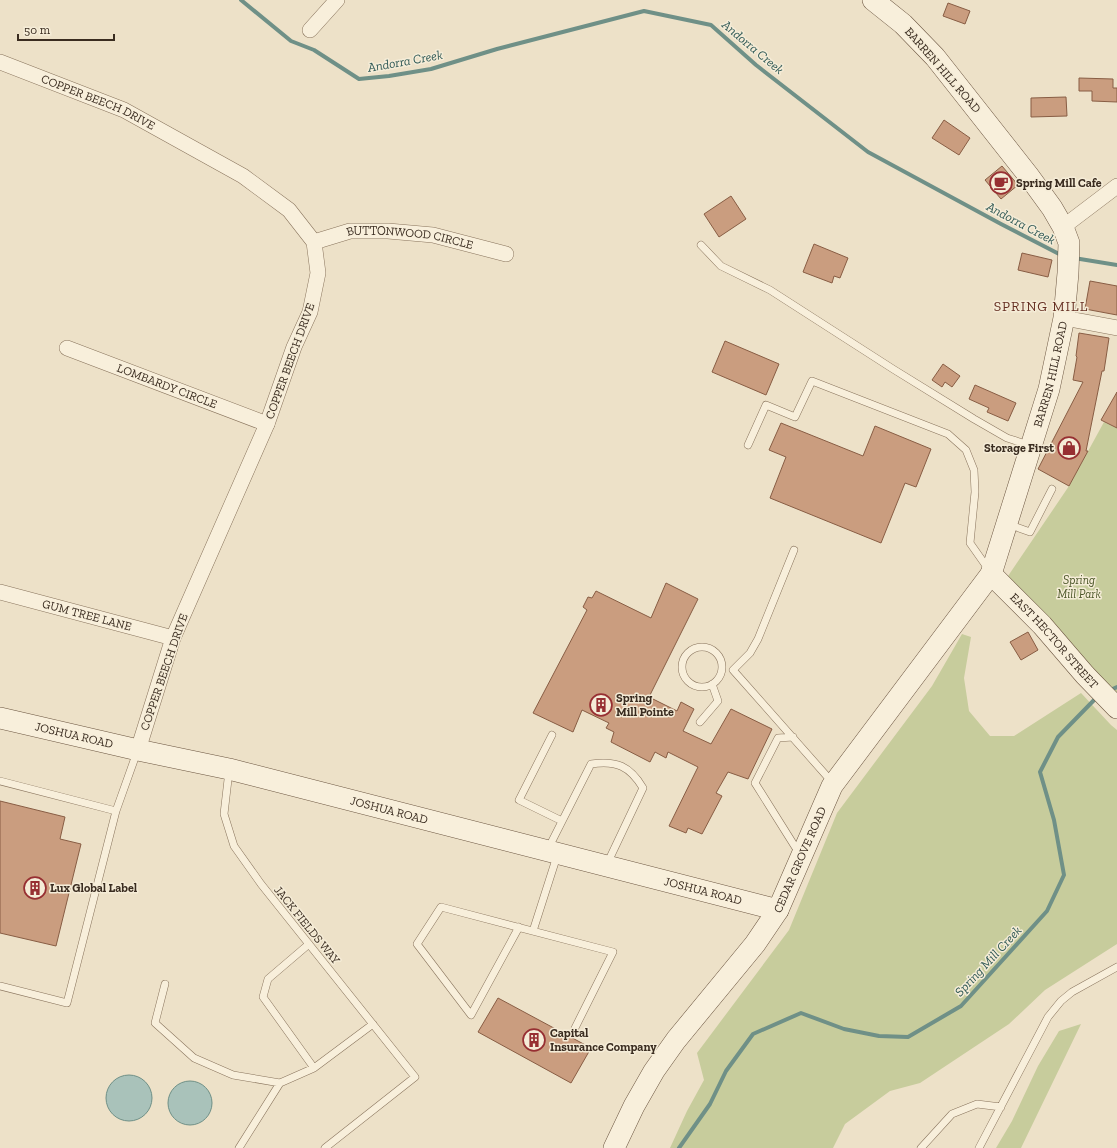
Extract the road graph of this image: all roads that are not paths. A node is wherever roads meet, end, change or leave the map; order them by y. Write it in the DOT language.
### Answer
graph roads {
  1 [pos="338,0"];
  2 [pos="873,0"];
  3 [pos="310,30"];
  4 [pos="0,62"];
  5 [pos="1117,186"];
  6 [pos="1064,227"];
  7 [pos="314,242"];
  8 [pos="701,245"];
  9 [pos="506,254"];
  10 [pos="1064,318"];
  11 [pos="1117,328"];
  12 [pos="67,348"];
  13 [pos="267,424"];
  14 [pos="748,445"];
  15 [pos="1031,446"];
  16 [pos="1052,489"];
  17 [pos="1006,524"];
  18 [pos="794,550"];
  19 [pos="991,574"];
  20 [pos="0,592"];
  21 [pos="173,638"];
  22 [pos="722,669"];
  23 [pos="733,670"];
  24 [pos="712,684"];
  25 [pos="1117,708"];
  26 [pos="0,718"];
  27 [pos="700,722"];
  28 [pos="552,735"];
  29 [pos="793,737"];
  30 [pos="138,750"];
  31 [pos="229,769"];
  32 [pos="0,781"];
  33 [pos="834,784"];
  34 [pos="116,811"];
  35 [pos="562,821"];
  36 [pos="553,852"];
  37 [pos="801,857"];
  38 [pos="606,866"];
  39 [pos="778,910"];
  40 [pos="519,927"];
  41 [pos="533,931"];
  42 [pos="309,944"];
  43 [pos="1117,968"];
  44 [pos="165,984"];
  45 [pos="0,986"];
  46 [pos="373,1024"];
  47 [pos="575,1028"];
  48 [pos="314,1068"];
  49 [pos="280,1083"];
  50 [pos="1001,1107"];
  51 [pos="239,1148"];
  52 [pos="325,1148"];
  53 [pos="614,1148"];
  54 [pos="921,1148"];
  55 [pos="979,1148"];
  1 -- 3 [label="street"];
  2 -- 6 [label="main road, BARREN HILL ROAD"];
  4 -- 7 [label="street, COPPER BEECH DRIVE"];
  5 -- 6 [label="street"];
  6 -- 10 [label="main road, BARREN HILL ROAD"];
  7 -- 9 [label="street, BUTTONWOOD CIRCLE"];
  7 -- 13 [label="street, COPPER BEECH DRIVE"];
  8 -- 15 [label="lane"];
  10 -- 11 [label="street"];
  10 -- 15 [label="main road, BARREN HILL ROAD"];
  12 -- 13 [label="street, LOMBARDY CIRCLE"];
  13 -- 21 [label="street, COPPER BEECH DRIVE"];
  14 -- 19 [label="lane"];
  15 -- 17 [label="main road, BARREN HILL ROAD"];
  16 -- 17 [label="lane"];
  17 -- 19 [label="main road, BARREN HILL ROAD"];
  18 -- 23 [label="lane"];
  19 -- 25 [label="main road, EAST HECTOR STREET"];
  19 -- 33 [label="main road, CEDAR GROVE ROAD"];
  20 -- 21 [label="street, GUM TREE LANE"];
  21 -- 30 [label="street, COPPER BEECH DRIVE"];
  22 -- 23 [label="lane"];
  22 -- 24 [label="lane"];
  22 -- 24 [label="lane"];
  23 -- 29 [label="lane"];
  24 -- 27 [label="lane"];
  26 -- 30 [label="main road, JOSHUA ROAD"];
  28 -- 35 [label="lane"];
  29 -- 33 [label="lane"];
  29 -- 37 [label="lane"];
  30 -- 31 [label="main road, JOSHUA ROAD"];
  30 -- 34 [label="lane"];
  31 -- 36 [label="main road, JOSHUA ROAD"];
  31 -- 42 [label="lane, JACK FIELDS WAY"];
  32 -- 34 [label="lane"];
  33 -- 37 [label="main road, CEDAR GROVE ROAD"];
  34 -- 45 [label="lane"];
  35 -- 36 [label="lane"];
  35 -- 38 [label="lane"];
  36 -- 38 [label="main road, JOSHUA ROAD"];
  36 -- 41 [label="lane"];
  37 -- 39 [label="main road, CEDAR GROVE ROAD"];
  38 -- 39 [label="main road, JOSHUA ROAD"];
  39 -- 53 [label="main road, CEDAR GROVE ROAD"];
  40 -- 40 [label="lane"];
  40 -- 41 [label="lane"];
  41 -- 47 [label="lane"];
  42 -- 46 [label="lane, JACK FIELDS WAY"];
  42 -- 48 [label="lane"];
  43 -- 50 [label="lane"];
  44 -- 49 [label="lane"];
  46 -- 48 [label="lane"];
  46 -- 52 [label="lane, JACK FIELDS WAY"];
  48 -- 49 [label="lane"];
  49 -- 51 [label="lane"];
  50 -- 54 [label="lane"];
  50 -- 55 [label="lane"];
}
